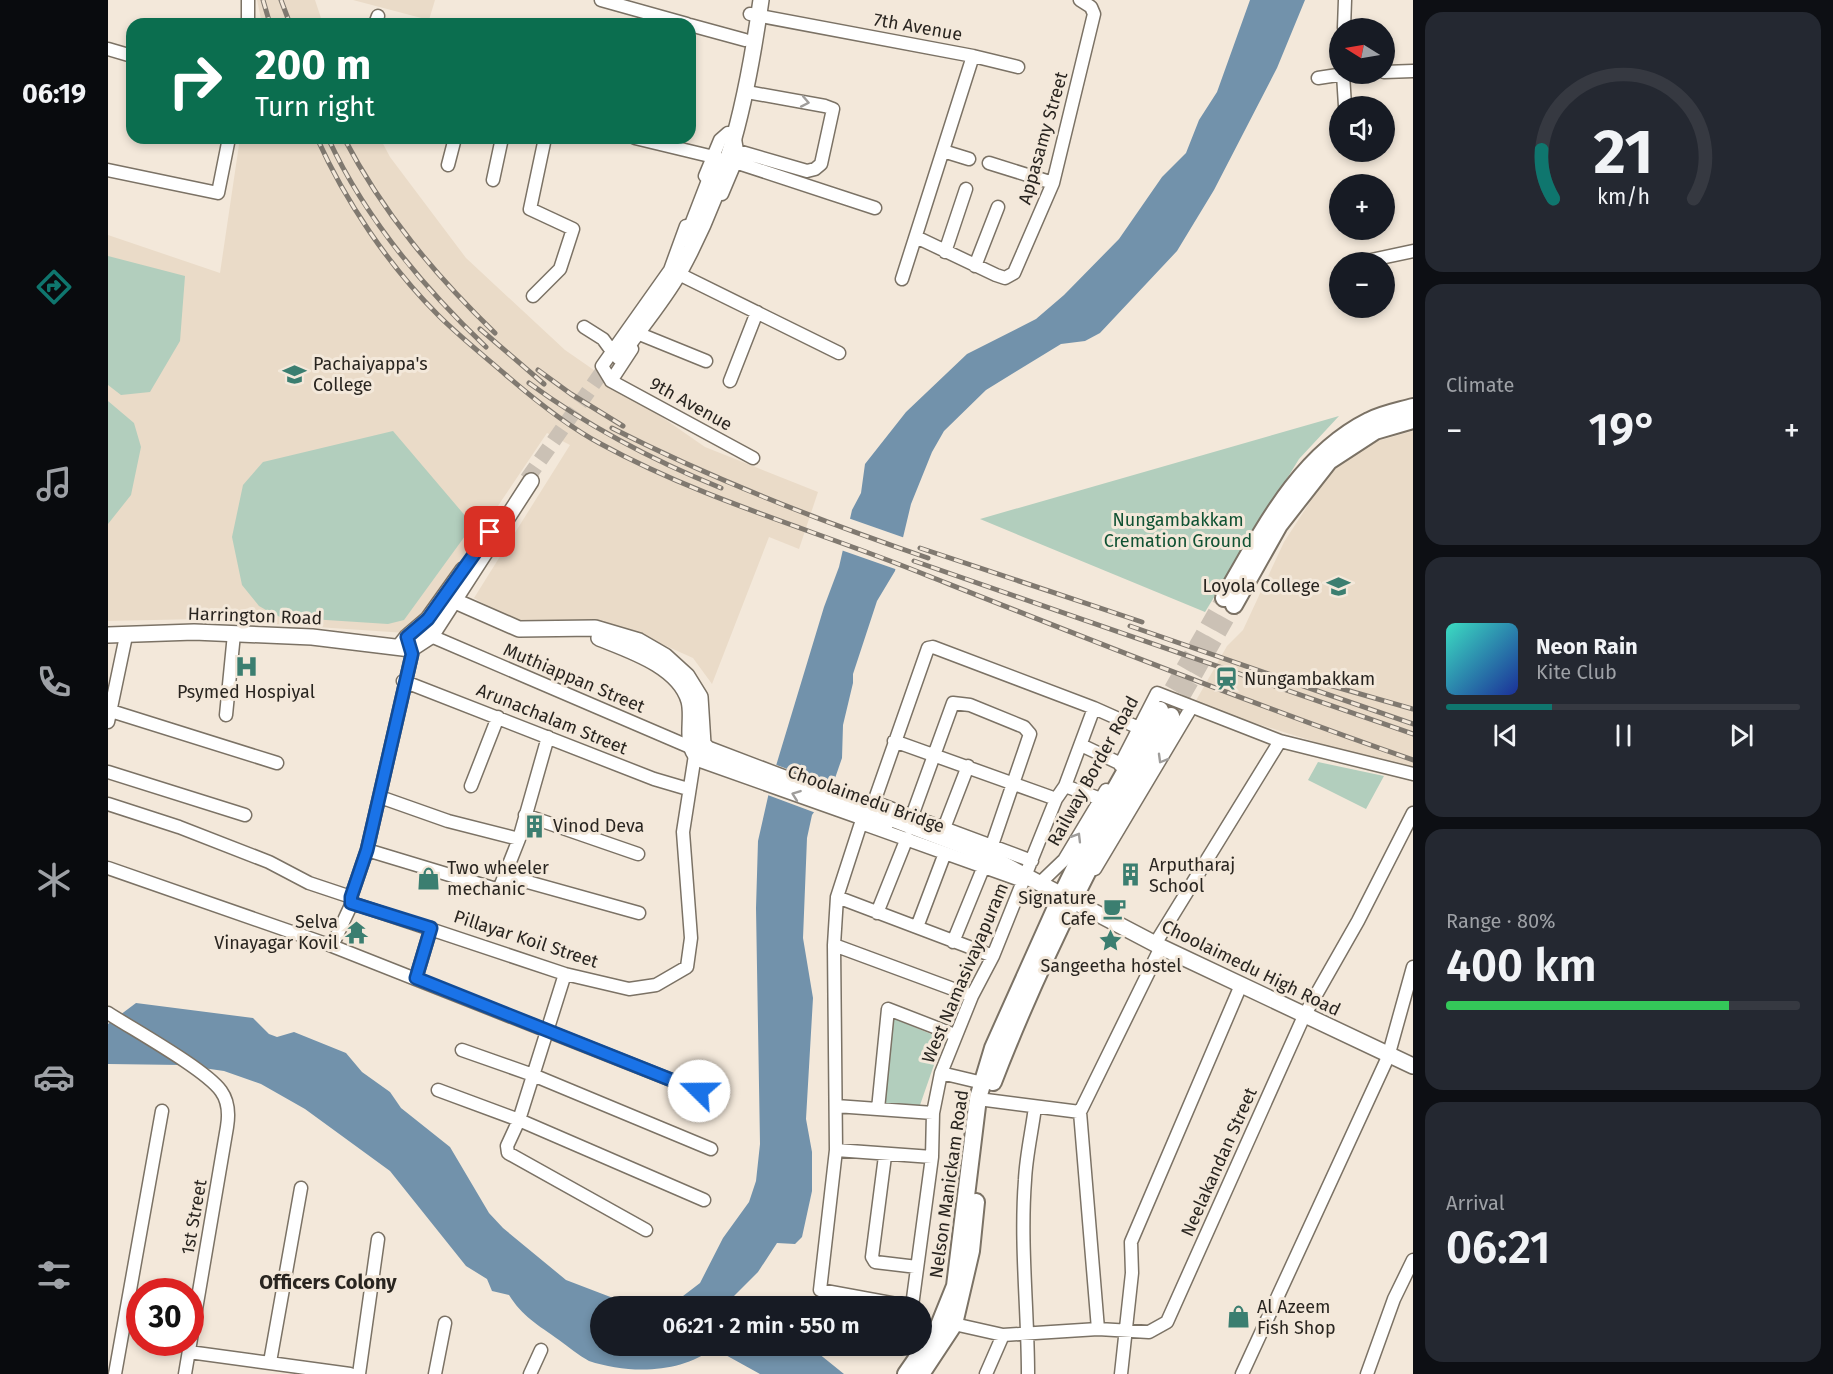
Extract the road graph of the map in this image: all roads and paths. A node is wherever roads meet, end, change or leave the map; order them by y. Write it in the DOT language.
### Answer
graph roads {
  1 [pos="248,0"];
  2 [pos="601,0"];
  3 [pos="761,0"];
  4 [pos="1080,0"];
  5 [pos="1345,0"];
  6 [pos="753,10"];
  7 [pos="248,18"];
  8 [pos="667,18"];
  9 [pos="1344,18"];
  10 [pos="696,26"];
  11 [pos="746,40"];
  12 [pos="108,50"];
  13 [pos="126,54"];
  14 [pos="973,56"];
  15 [pos="1018,67"];
  16 [pos="1413,71"];
  17 [pos="1395,72"];
  18 [pos="1329,76"];
  19 [pos="1318,78"];
  20 [pos="747,92"];
  21 [pos="229,144"];
  22 [pos="453,144"];
  23 [pos="501,144"];
  24 [pos="544,144"];
  25 [pos="678,144"];
  26 [pos="728,151"];
  27 [pos="943,151"];
  28 [pos="969,159"];
  29 [pos="989,163"];
  30 [pos="447,165"];
  31 [pos="110,171"];
  32 [pos="493,180"];
  33 [pos="1053,183"];
  34 [pos="966,189"];
  35 [pos="998,207"];
  36 [pos="875,208"];
  37 [pos="916,237"];
  38 [pos="1413,251"];
  39 [pos="945,252"];
  40 [pos="1395,255"];
  41 [pos="975,266"];
  42 [pos="683,276"];
  43 [pos="902,279"];
  44 [pos="533,296"];
  45 [pos="757,312"];
  46 [pos="584,327"];
  47 [pos="642,335"];
  48 [pos="839,353"];
  49 [pos="611,354"];
  50 [pos="706,361"];
  51 [pos="611,381"];
  52 [pos="730,381"];
  53 [pos="1413,407"];
  54 [pos="1413,420"];
  55 [pos="1363,432"];
  56 [pos="753,458"];
  57 [pos="1229,601"];
  58 [pos="453,603"];
  59 [pos="234,634"];
  60 [pos="108,635"];
  61 [pos="126,636"];
  62 [pos="431,636"];
  63 [pos="406,644"];
  64 [pos="404,681"];
  65 [pos="1094,708"];
  66 [pos="1191,708"];
  67 [pos="226,715"];
  68 [pos="110,716"];
  69 [pos="498,717"];
  70 [pos="1139,728"];
  71 [pos="548,737"];
  72 [pos="894,741"];
  73 [pos="1280,741"];
  74 [pos="1081,746"];
  75 [pos="696,748"];
  76 [pos="934,755"];
  77 [pos="277,763"];
  78 [pos="1121,764"];
  79 [pos="968,766"];
  80 [pos="108,772"];
  81 [pos="1413,774"];
  82 [pos="1014,784"];
  83 [pos="471,786"];
  84 [pos="1065,786"];
  85 [pos="688,789"];
  86 [pos="380,797"];
  87 [pos="1101,799"];
  88 [pos="1056,800"];
  89 [pos="108,804"];
  90 [pos="853,809"];
  91 [pos="1413,813"];
  92 [pos="245,815"];
  93 [pos="525,815"];
  94 [pos="912,816"];
  95 [pos="944,828"];
  96 [pos="907,838"];
  97 [pos="519,839"];
  98 [pos="991,848"];
  99 [pos="367,850"];
  100 [pos="945,853"];
  101 [pos="638,854"];
  102 [pos="984,866"];
  103 [pos="108,868"];
  104 [pos="1027,872"];
  105 [pos="506,876"];
  106 [pos="1083,878"];
  107 [pos="1041,882"];
  108 [pos="837,897"];
  109 [pos="1068,897"];
  110 [pos="351,900"];
  111 [pos="639,913"];
  112 [pos="877,913"];
  113 [pos="917,927"];
  114 [pos="431,928"];
  115 [pos="953,942"];
  116 [pos="834,945"];
  117 [pos="1158,945"];
  118 [pos="332,946"];
  119 [pos="993,956"];
  120 [pos="1413,968"];
  121 [pos="565,974"];
  122 [pos="416,978"];
  123 [pos="1241,985"];
  124 [pos="972,996"];
  125 [pos="108,1013"];
  126 [pos="1304,1016"];
  127 [pos="548,1030"];
  128 [pos="955,1035"];
  129 [pos="462,1050"];
  130 [pos="1388,1057"];
  131 [pos="1413,1066"];
  132 [pos="941,1073"];
  133 [pos="534,1075"];
  134 [pos="983,1083"];
  135 [pos="438,1090"];
  136 [pos="699,1091"];
  137 [pos="986,1100"];
  138 [pos="837,1106"];
  139 [pos="1035,1107"];
  140 [pos="878,1109"];
  141 [pos="162,1111"];
  142 [pos="1080,1112"];
  143 [pos="933,1113"];
  144 [pos="519,1120"];
  145 [pos="711,1149"];
  146 [pos="836,1150"];
  147 [pos="885,1155"];
  148 [pos="932,1157"];
  149 [pos="301,1188"];
  150 [pos="704,1200"];
  151 [pos="646,1230"];
  152 [pos="378,1239"];
  153 [pos="1413,1260"];
  154 [pos="917,1267"];
  155 [pos="201,1278"];
  156 [pos="853,1296"];
  157 [pos="913,1296"];
  158 [pos="445,1323"];
  159 [pos="954,1324"];
  160 [pos="1098,1329"];
  161 [pos="1127,1331"];
  162 [pos="1028,1332"];
  163 [pos="1003,1335"];
  164 [pos="541,1350"];
  165 [pos="204,1354"];
  166 [pos="188,1356"];
  167 [pos="270,1362"];
  168 [pos="115,1374"];
  169 [pos="186,1374"];
  170 [pos="350,1374"];
  171 [pos="359,1374"];
  172 [pos="435,1374"];
  173 [pos="530,1374"];
  174 [pos="906,1374"];
  175 [pos="921,1374"];
  176 [pos="986,1374"];
  177 [pos="1028,1374"];
  178 [pos="1121,1374"];
  179 [pos="1242,1374"];
  180 [pos="1367,1374"];
  1 -- 7 [label="street"];
  2 -- 8 [label="street"];
  3 -- 6 [label="street"];
  4 -- 33 [label="street, Appasamy Street"];
  5 -- 9 [label="street"];
  6 -- 11 [label="street"];
  6 -- 14 [label="street, 7th Avenue"];
  6 -- 20 [label="street"];
  10 -- 11 [label="street"];
  11 -- 26 [label="street"];
  12 -- 13 [label="street"];
  14 -- 15 [label="street, 7th Avenue"];
  14 -- 27 [label="street"];
  16 -- 17 [label="street"];
  18 -- 19 [label="street"];
  20 -- 26 [label="street"];
  20 -- 26 [label="street, one-way"];
  21 -- 31 [label="street"];
  22 -- 30 [label="street"];
  23 -- 32 [label="street"];
  24 -- 44 [label="street"];
  25 -- 26 [label="street"];
  26 -- 36 [label="street"];
  26 -- 42 [label="street"];
  26 -- 49 [label="street"];
  27 -- 28 [label="street"];
  27 -- 37 [label="street"];
  29 -- 33 [label="street"];
  33 -- 41 [label="street, Appasamy Street"];
  34 -- 39 [label="street"];
  35 -- 41 [label="street"];
  37 -- 39 [label="street"];
  37 -- 43 [label="street"];
  38 -- 40 [label="street"];
  39 -- 41 [label="street"];
  42 -- 45 [label="street"];
  42 -- 47 [label="street"];
  45 -- 48 [label="street"];
  45 -- 52 [label="street"];
  46 -- 49 [label="street"];
  47 -- 50 [label="street"];
  47 -- 51 [label="street"];
  49 -- 51 [label="street"];
  51 -- 56 [label="street, 9th Avenue"];
  53 -- 55 [label="main road"];
  54 -- 55 [label="main road"];
  55 -- 57 [label="main road"];
  58 -- 62 [label="street"];
  58 -- 63 [label="street"];
  58 -- 75 [label="street"];
  59 -- 61 [label="street, Harrington Road"];
  59 -- 63 [label="street, Harrington Road"];
  59 -- 67 [label="street"];
  60 -- 61 [label="street, Harrington Road"];
  61 -- 68 [label="street"];
  62 -- 63 [label="street"];
  62 -- 75 [label="street, Muthiappan Street"];
  63 -- 64 [label="street"];
  64 -- 69 [label="street, Arunachalam Street"];
  64 -- 86 [label="street"];
  65 -- 70 [label="street"];
  65 -- 72 [label="street"];
  65 -- 74 [label="street, West Namasivayapuram"];
  66 -- 70 [label="street, Railway Border Road"];
  66 -- 73 [label="street, Railway Border Road"];
  66 -- 106 [label="street, one-way"];
  68 -- 77 [label="street"];
  69 -- 71 [label="street, Arunachalam Street"];
  69 -- 83 [label="street"];
  70 -- 78 [label="street, Railway Border Road"];
  71 -- 85 [label="street, Arunachalam Street"];
  71 -- 93 [label="street"];
  72 -- 76 [label="street"];
  72 -- 94 [label="street"];
  73 -- 81 [label="street, Railway Border Road"];
  73 -- 117 [label="street"];
  74 -- 78 [label="street"];
  74 -- 84 [label="street, West Namasivayapuram"];
  75 -- 85 [label="street"];
  75 -- 90 [label="street, Choolaimedu Bridge"];
  76 -- 79 [label="street"];
  76 -- 82 [label="street"];
  76 -- 94 [label="street"];
  78 -- 87 [label="street, Railway Border Road"];
  79 -- 82 [label="street"];
  79 -- 95 [label="street"];
  80 -- 92 [label="street"];
  82 -- 88 [label="street"];
  82 -- 98 [label="street"];
  84 -- 87 [label="street"];
  84 -- 88 [label="street, West Namasivayapuram"];
  85 -- 121 [label="street, Pillayar Koil Street"];
  86 -- 97 [label="street"];
  86 -- 99 [label="street"];
  107 -- 87 [label="street, Railway Border Road, one-way"];
  88 -- 104 [label="street, West Namasivayapuram"];
  89 -- 110 [label="street, Pillayar Koil Street"];
  90 -- 104 [label="street, Choolaimedu High Road"];
  91 -- 126 [label="street, Neelakandan Street"];
  93 -- 97 [label="street"];
  93 -- 101 [label="street"];
  94 -- 95 [label="street"];
  95 -- 98 [label="street"];
  96 -- 100 [label="street"];
  96 -- 108 [label="street"];
  96 -- 112 [label="street"];
  97 -- 105 [label="street"];
  98 -- 104 [label="street"];
  99 -- 105 [label="street"];
  99 -- 110 [label="street"];
  100 -- 102 [label="street"];
  100 -- 113 [label="street"];
  102 -- 104 [label="street"];
  102 -- 115 [label="street"];
  103 -- 118 [label="street"];
  104 -- 107 [label="street, Choolaimedu High Road"];
  104 -- 119 [label="street, West Namasivayapuram"];
  105 -- 111 [label="street"];
  106 -- 109 [label="main road"];
  106 -- 109 [label="main road"];
  107 -- 109 [label="street, Choolaimedu High Road"];
  108 -- 112 [label="street"];
  108 -- 116 [label="street"];
  109 -- 117 [label="street, Choolaimedu High Road"];
  109 -- 134 [label="main road, Nelson Manickam Road"];
  109 -- 137 [label="main road, Nelson Manickam Road"];
  110 -- 114 [label="street, Pillayar Koil Street"];
  110 -- 118 [label="street"];
  112 -- 113 [label="street"];
  113 -- 115 [label="street"];
  114 -- 121 [label="street, Pillayar Koil Street"];
  114 -- 122 [label="street"];
  115 -- 119 [label="street"];
  116 -- 124 [label="street"];
  116 -- 138 [label="street"];
  117 -- 123 [label="street, Choolaimedu High Road"];
  117 -- 142 [label="street"];
  118 -- 122 [label="street"];
  119 -- 124 [label="street, West Namasivayapuram"];
  120 -- 130 [label="street"];
  121 -- 127 [label="street"];
  122 -- 127 [label="street"];
  123 -- 126 [label="street, Choolaimedu High Road"];
  123 -- 161 [label="street"];
  124 -- 128 [label="street, West Namasivayapuram"];
  125 -- 155 [label="street, 1st Street"];
  126 -- 130 [label="street, Choolaimedu High Road"];
  126 -- 161 [label="street, Neelakandan Street"];
  127 -- 133 [label="street"];
  127 -- 136 [label="street"];
  128 -- 132 [label="street, West Namasivayapuram"];
  128 -- 140 [label="street"];
  129 -- 133 [label="street"];
  130 -- 131 [label="street, Choolaimedu High Road"];
  130 -- 179 [label="street"];
  132 -- 134 [label="street"];
  132 -- 143 [label="street, West Namasivayapuram"];
  133 -- 144 [label="street"];
  133 -- 145 [label="street"];
  134 -- 174 [label="main road, Nelson Manickam Road"];
  135 -- 144 [label="street"];
  137 -- 139 [label="street"];
  137 -- 159 [label="main road, Nelson Manickam Road"];
  138 -- 140 [label="street"];
  138 -- 146 [label="street"];
  139 -- 142 [label="street"];
  139 -- 162 [label="street"];
  140 -- 143 [label="street"];
  141 -- 168 [label="street"];
  142 -- 160 [label="street"];
  143 -- 148 [label="street, West Namasivayapuram"];
  144 -- 150 [label="street"];
  144 -- 151 [label="street"];
  146 -- 147 [label="street"];
  146 -- 156 [label="street"];
  147 -- 148 [label="street"];
  147 -- 154 [label="street"];
  148 -- 154 [label="street, West Namasivayapuram"];
  149 -- 167 [label="street"];
  152 -- 171 [label="street"];
  153 -- 180 [label="street"];
  154 -- 157 [label="street, West Namasivayapuram"];
  158 -- 172 [label="street"];
  159 -- 163 [label="street"];
  159 -- 175 [label="main road, Nelson Manickam Road"];
  160 -- 161 [label="street"];
  160 -- 162 [label="street"];
  161 -- 178 [label="street"];
  162 -- 163 [label="street"];
  162 -- 177 [label="street"];
  163 -- 176 [label="street"];
  164 -- 173 [label="street"];
  165 -- 167 [label="street"];
  166 -- 169 [label="street, 1st Street"];
  167 -- 170 [label="street"];
}
